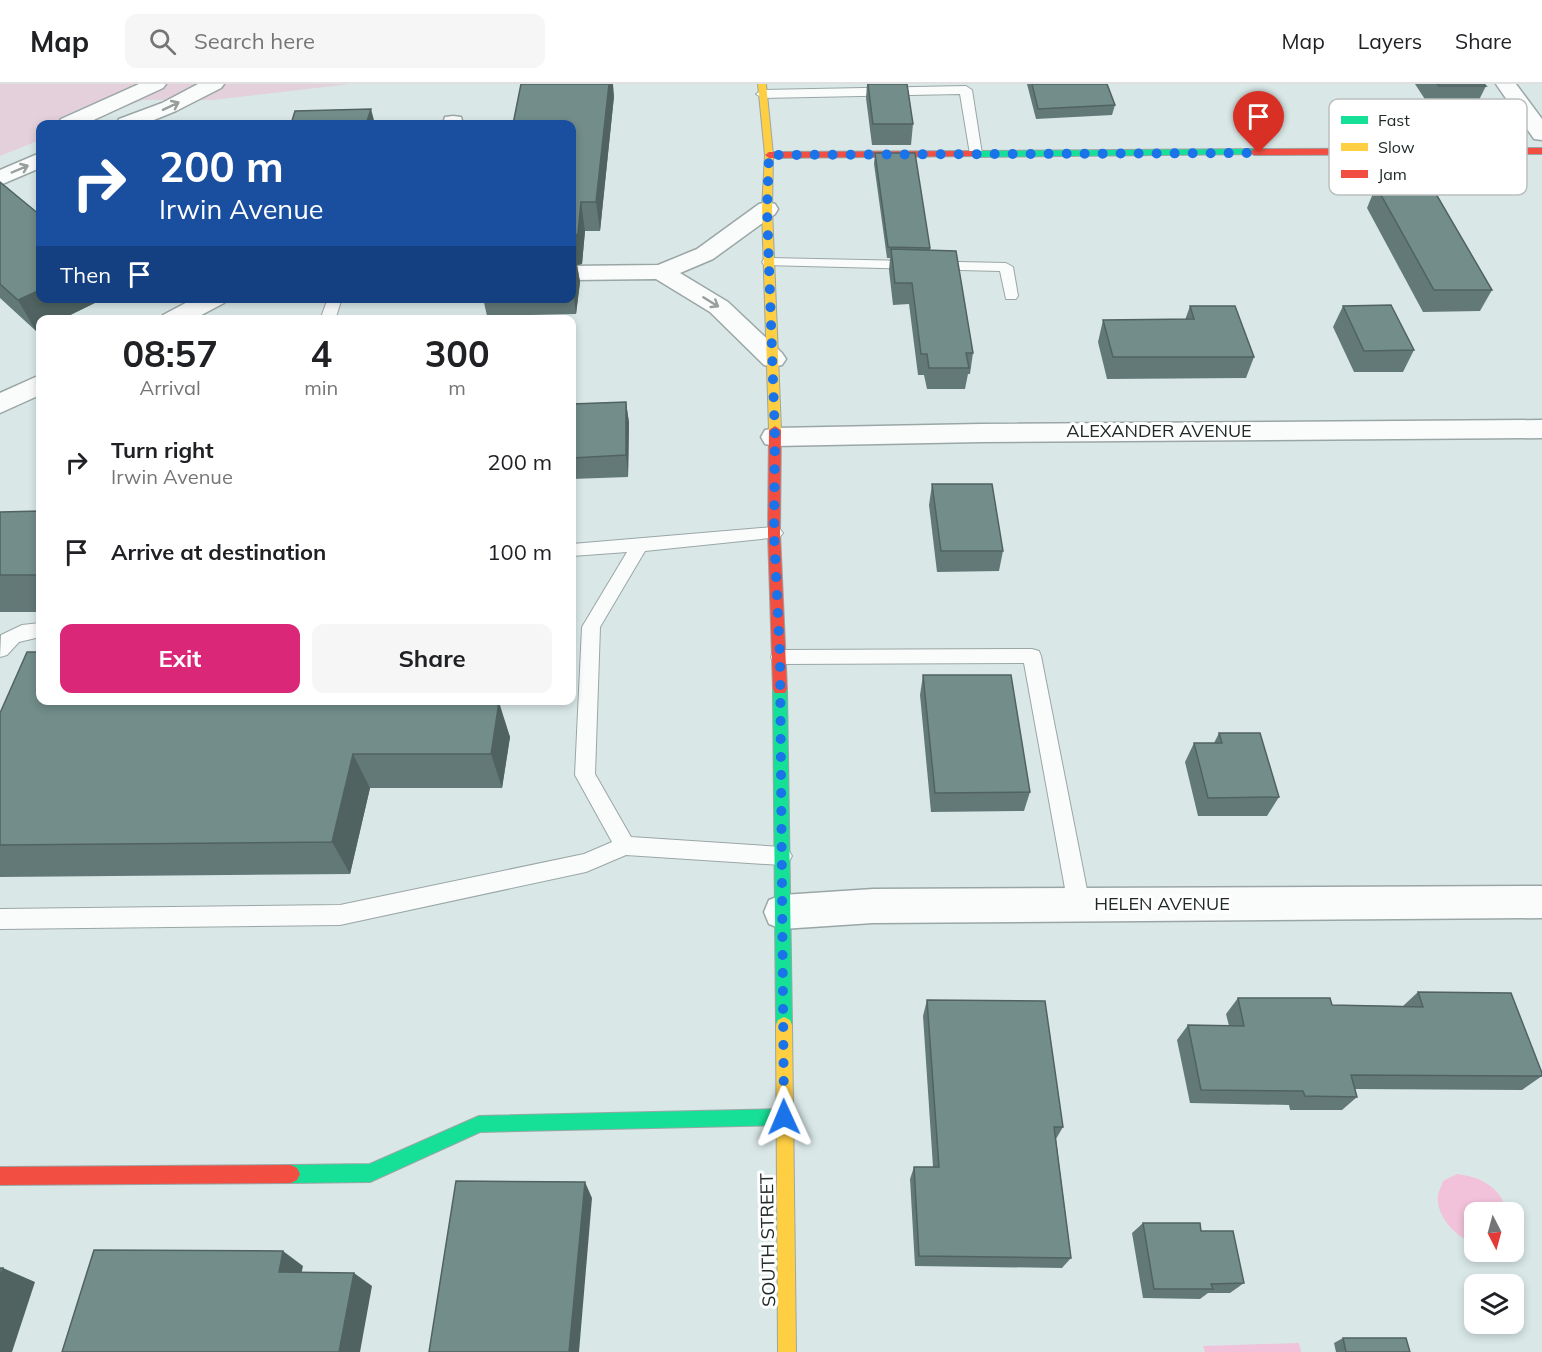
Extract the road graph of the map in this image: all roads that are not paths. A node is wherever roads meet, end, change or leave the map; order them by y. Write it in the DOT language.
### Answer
graph roads {
  1 [pos="156,84"];
  2 [pos="214,84"];
  3 [pos="1506,84"];
  4 [pos="762,89"];
  5 [pos="1517,99"];
  6 [pos="1527,113"];
  7 [pos="78,120"];
  8 [pos="137,120"];
  9 [pos="1542,134"];
  10 [pos="1527,151"];
  11 [pos="1542,151"];
  12 [pos="1329,152"];
  13 [pos="976,154"];
  14 [pos="769,155"];
  15 [pos="36,162"];
  16 [pos="0,178"];
  17 [pos="767,209"];
  18 [pos="769,262"];
  19 [pos="661,272"];
  20 [pos="576,273"];
  21 [pos="1011,296"];
  22 [pos="205,303"];
  23 [pos="182,315"];
  24 [pos="773,359"];
  25 [pos="36,386"];
  26 [pos="0,404"];
  27 [pos="1542,429"];
  28 [pos="775,437"];
  29 [pos="774,533"];
  30 [pos="640,545"];
  31 [pos="576,550"];
  32 [pos="36,630"];
  33 [pos="0,650"];
  34 [pos="780,657"];
  35 [pos="626,846"];
  36 [pos="781,856"];
  37 [pos="1542,902"];
  38 [pos="1079,905"];
  39 [pos="782,912"];
  40 [pos="0,919"];
  41 [pos="784,1117"];
  42 [pos="0,1176"];
  43 [pos="787,1352"];
  1 -- 7 [label="street"];
  8 -- 2 [label="street, one-way"];
  3 -- 5 [label="street"];
  4 -- 13 [label="lane"];
  4 -- 14 [label="main road, SOUTH STREET"];
  6 -- 9 [label="street"];
  10 -- 11 [label="main road"];
  12 -- 13 [label="main road"];
  13 -- 14 [label="main road"];
  14 -- 17 [label="main road, SOUTH STREET"];
  16 -- 15 [label="street, one-way"];
  17 -- 18 [label="main road, SOUTH STREET"];
  17 -- 19 [label="street"];
  18 -- 21 [label="lane"];
  18 -- 24 [label="main road, SOUTH STREET"];
  19 -- 20 [label="street"];
  19 -- 24 [label="street, one-way"];
  22 -- 23 [label="street"];
  24 -- 28 [label="main road, SOUTH STREET"];
  25 -- 26 [label="street"];
  27 -- 28 [label="street, ALEXANDER AVENUE"];
  28 -- 29 [label="main road, SOUTH STREET"];
  29 -- 30 [label="lane"];
  29 -- 34 [label="main road, SOUTH STREET"];
  30 -- 31 [label="lane"];
  30 -- 35 [label="lane"];
  32 -- 33 [label="lane"];
  34 -- 36 [label="main road, SOUTH STREET"];
  34 -- 38 [label="lane"];
  35 -- 36 [label="lane"];
  35 -- 40 [label="lane"];
  36 -- 39 [label="main road, SOUTH STREET"];
  37 -- 38 [label="street, HELEN AVENUE"];
  38 -- 39 [label="street, HELEN AVENUE"];
  39 -- 41 [label="main road, SOUTH STREET"];
  41 -- 42 [label="main road"];
  41 -- 43 [label="main road, SOUTH STREET"];
}
